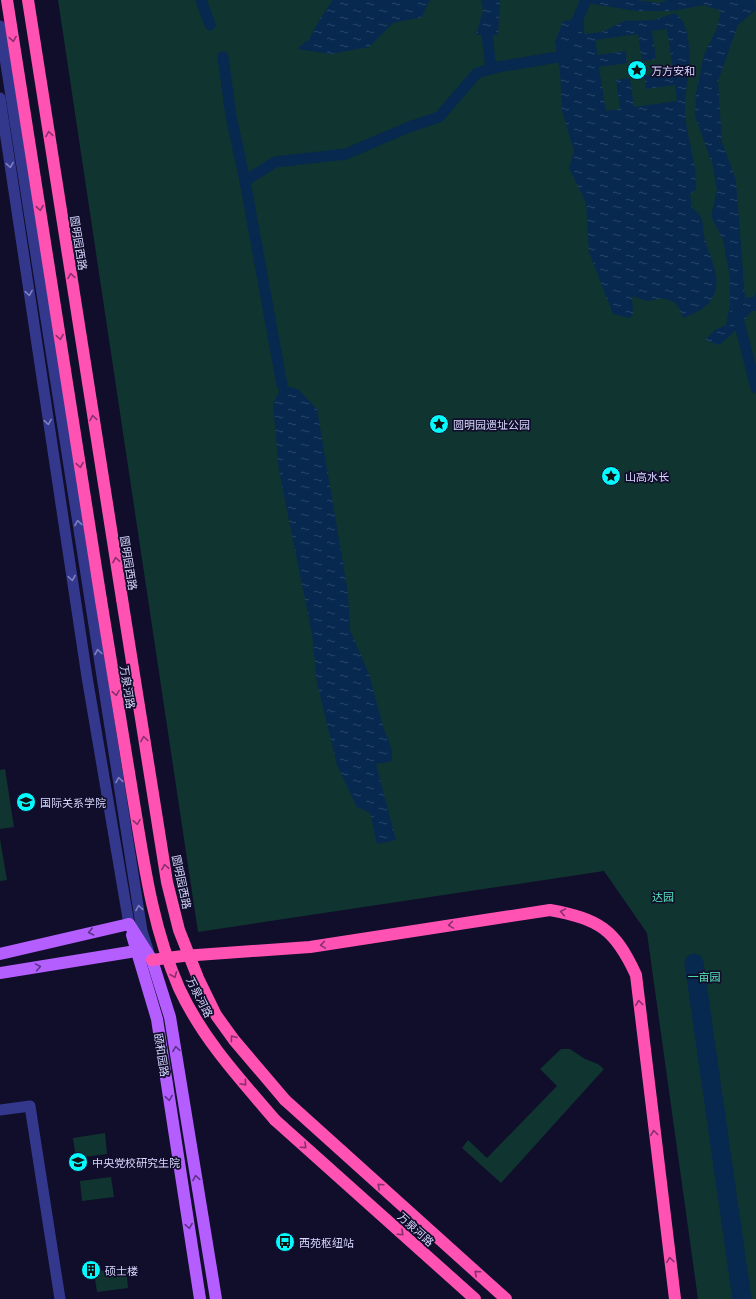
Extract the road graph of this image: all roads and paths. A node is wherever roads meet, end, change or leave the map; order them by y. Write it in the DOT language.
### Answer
graph roads {
  1 [pos="7,0"];
  2 [pos="28,0"];
  3 [pos="0,26"];
  4 [pos="0,98"];
  5 [pos="129,924"];
  6 [pos="136,951"];
  7 [pos="0,954"];
  8 [pos="152,960"];
  9 [pos="0,973"];
  10 [pos="285,1100"];
  11 [pos="0,1110"];
  12 [pos="60,1299"];
  13 [pos="200,1299"];
  14 [pos="216,1299"];
  15 [pos="475,1299"];
  16 [pos="506,1299"];
  17 [pos="675,1299"];
  1 -- 15 [label="highway, 万泉河路, one-way, bridge"];
  10 -- 2 [label="highway, 圆明园西路, one-way, bridge"];
  8 -- 3 [label="street, one-way"];
  4 -- 5 [label="street, one-way"];
  5 -- 6 [label="main road, 颐和园路"];
  5 -- 7 [label="main road, one-way"];
  5 -- 8 [label="main road, 颐和园路"];
  6 -- 8 [label="main road"];
  9 -- 6 [label="main road, one-way"];
  6 -- 13 [label="main road, 颐和园路, one-way"];
  14 -- 8 [label="main road, 颐和园路, one-way"];
  17 -- 8 [label="highway, one-way"];
  16 -- 10 [label="highway, 万泉河路, one-way"];
  11 -- 12 [label="street"];
}
